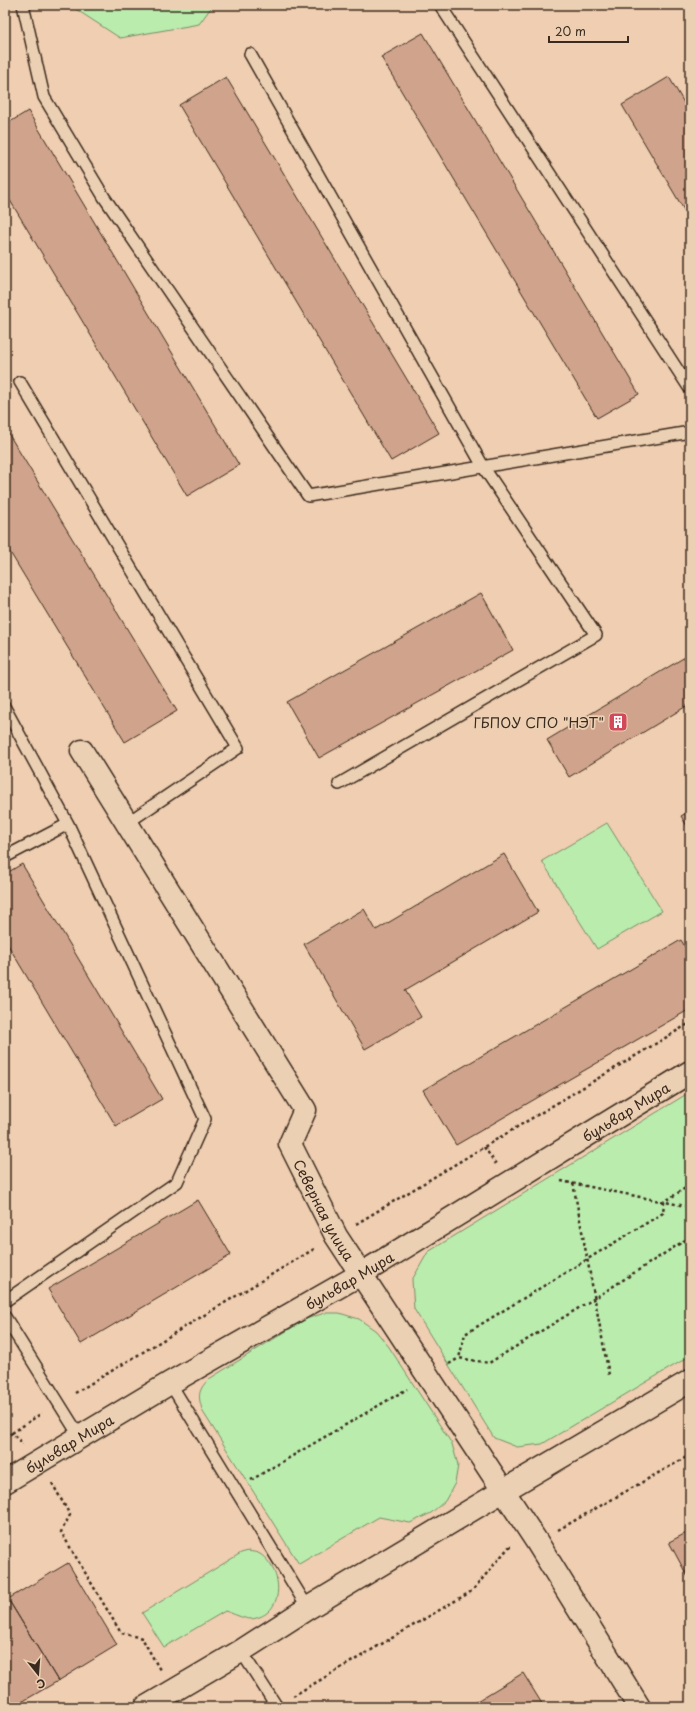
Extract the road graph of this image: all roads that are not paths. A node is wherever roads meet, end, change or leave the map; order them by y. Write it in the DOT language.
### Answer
graph roads {
  1 [pos="23,5"];
  2 [pos="440,5"];
  3 [pos="250,54"];
  4 [pos="20,382"];
  5 [pos="690,389"];
  6 [pos="690,432"];
  7 [pos="484,468"];
  8 [pos="5,708"];
  9 [pos="82,751"];
  10 [pos="339,784"];
  11 [pos="126,823"];
  12 [pos="68,824"];
  13 [pos="5,857"];
  14 [pos="690,1072"];
  15 [pos="361,1274"];
  16 [pos="5,1301"];
  17 [pos="5,1317"];
  18 [pos="690,1380"];
  19 [pos="170,1383"];
  20 [pos="80,1437"];
  21 [pos="5,1482"];
  22 [pos="503,1491"];
  23 [pos="308,1608"];
  24 [pos="241,1651"];
  25 [pos="276,1706"];
  26 [pos="146,1707"];
  27 [pos="639,1707"];
  1 -- 7 [label="lane"];
  2 -- 5 [label="lane"];
  3 -- 7 [label="lane"];
  4 -- 11 [label="lane"];
  6 -- 7 [label="lane"];
  7 -- 10 [label="lane"];
  8 -- 12 [label="lane"];
  9 -- 11 [label="street"];
  11 -- 15 [label="street, Северная улица"];
  12 -- 13 [label="lane"];
  12 -- 16 [label="lane"];
  14 -- 15 [label="street, бульвар Мира"];
  15 -- 19 [label="street, бульвар Мира"];
  15 -- 22 [label="street, Северная улица"];
  17 -- 20 [label="lane"];
  18 -- 22 [label="street"];
  19 -- 20 [label="street, бульвар Мира"];
  19 -- 23 [label="lane"];
  20 -- 21 [label="street, бульвар Мира"];
  22 -- 23 [label="street"];
  22 -- 27 [label="street, Северная улица"];
  23 -- 24 [label="street"];
  24 -- 25 [label="lane"];
  24 -- 26 [label="street"];
}
